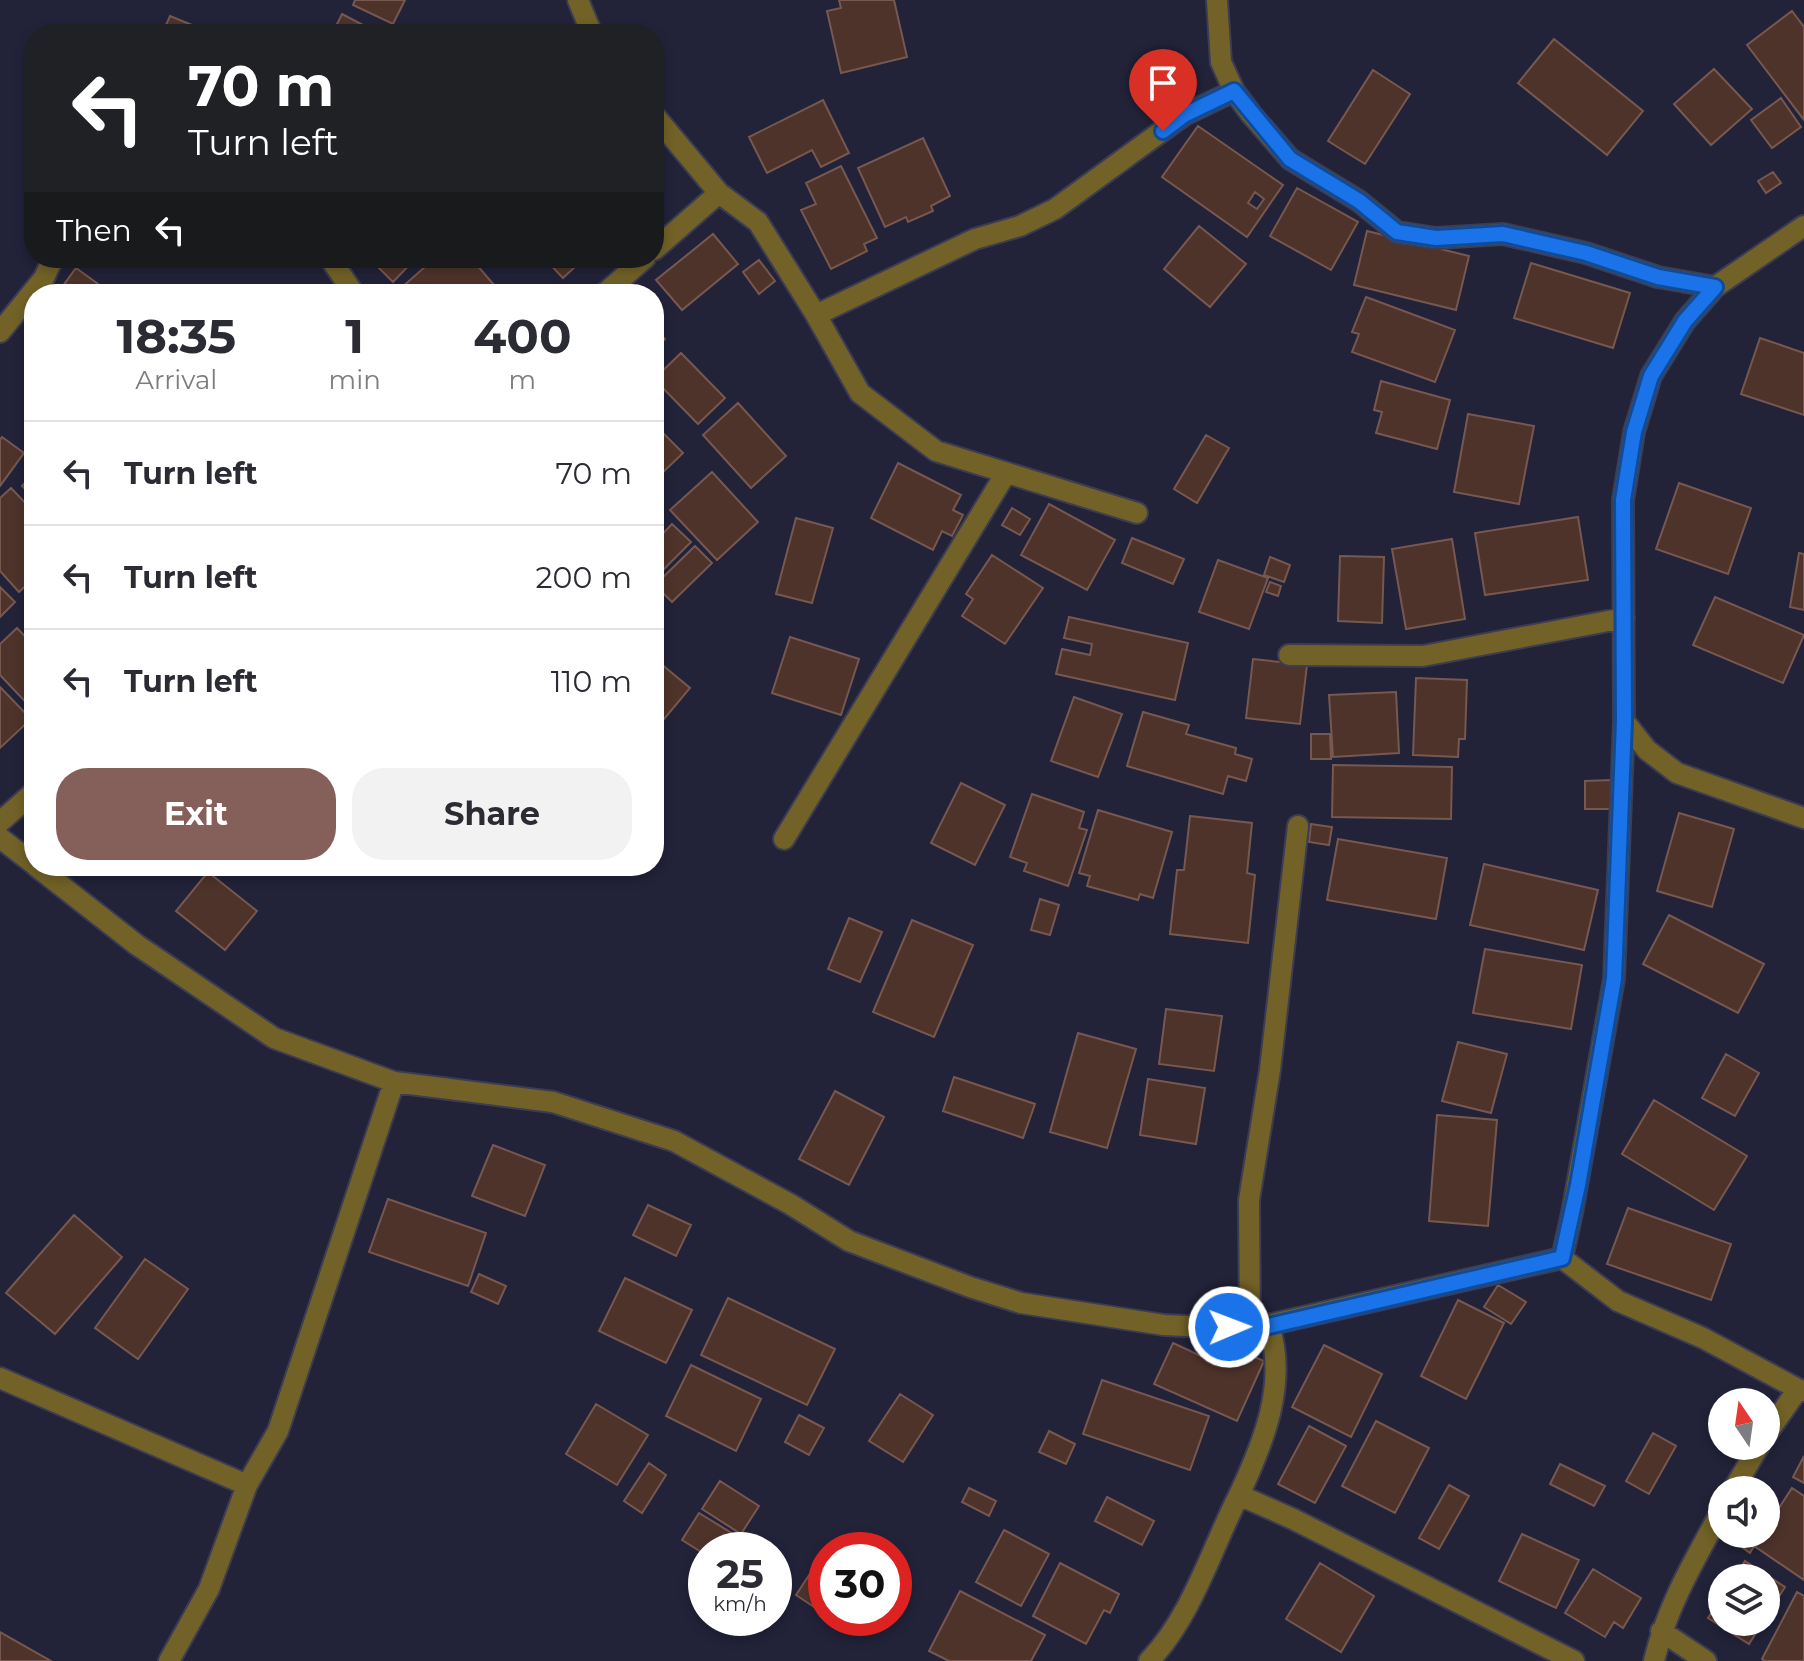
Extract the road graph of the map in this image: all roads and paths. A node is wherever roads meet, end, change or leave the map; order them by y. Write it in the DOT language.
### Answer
graph roads {
  1 [pos="578,0"];
  2 [pos="1217,0"];
  3 [pos="588,24"];
  4 [pos="1234,91"];
  5 [pos="664,127"];
  6 [pos="719,193"];
  7 [pos="1804,226"];
  8 [pos="664,241"];
  9 [pos="634,268"];
  10 [pos="615,284"];
  11 [pos="1715,287"];
  12 [pos="24,303"];
  13 [pos="816,315"];
  14 [pos="0,332"];
  15 [pos="1006,473"];
  16 [pos="1137,513"];
  17 [pos="1624,618"];
  18 [pos="1289,655"];
  19 [pos="1624,721"];
  20 [pos="24,801"];
  21 [pos="1804,818"];
  22 [pos="0,822"];
  23 [pos="1298,826"];
  24 [pos="0,838"];
  25 [pos="784,839"];
  26 [pos="24,857"];
  27 [pos="49,876"];
  28 [pos="394,1082"];
  29 [pos="1562,1258"];
  30 [pos="1259,1328"];
  31 [pos="0,1378"];
  32 [pos="1801,1390"];
  33 [pos="1780,1417"];
  34 [pos="247,1485"];
  35 [pos="1239,1495"];
  36 [pos="1708,1536"];
  37 [pos="1661,1631"];
  38 [pos="169,1661"];
  39 [pos="1149,1661"];
  40 [pos="1574,1661"];
  41 [pos="1654,1661"];
  42 [pos="1706,1661"];
  1 -- 3 [label="street"];
  2 -- 4 [label="street"];
  4 -- 11 [label="street"];
  4 -- 13 [label="street"];
  5 -- 6 [label="street"];
  6 -- 8 [label="street"];
  6 -- 13 [label="street"];
  7 -- 11 [label="street"];
  9 -- 10 [label="street"];
  11 -- 17 [label="street"];
  12 -- 14 [label="street"];
  13 -- 15 [label="street"];
  15 -- 16 [label="street"];
  15 -- 25 [label="street"];
  17 -- 18 [label="street"];
  17 -- 19 [label="street"];
  19 -- 21 [label="street"];
  19 -- 29 [label="street"];
  20 -- 22 [label="street"];
  23 -- 30 [label="street"];
  24 -- 26 [label="street"];
  27 -- 28 [label="street"];
  28 -- 30 [label="street"];
  28 -- 34 [label="street"];
  29 -- 30 [label="street"];
  29 -- 32 [label="street"];
  30 -- 35 [label="street"];
  31 -- 34 [label="street"];
  32 -- 33 [label="street"];
  34 -- 38 [label="street"];
  35 -- 39 [label="street"];
  35 -- 40 [label="street"];
  36 -- 37 [label="street"];
  37 -- 41 [label="street"];
  37 -- 42 [label="street"];
}
